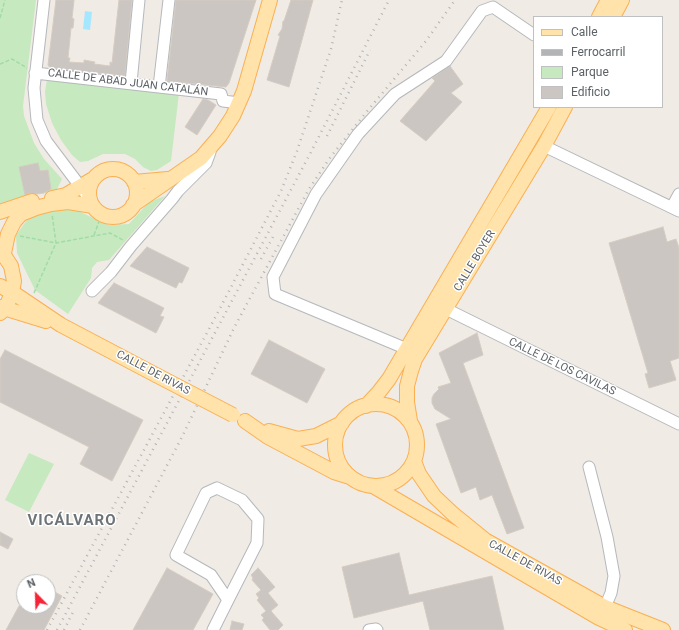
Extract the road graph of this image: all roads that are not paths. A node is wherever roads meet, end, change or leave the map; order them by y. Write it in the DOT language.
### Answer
graph roads {
  1 [pos="44,0"];
  2 [pos="139,0"];
  3 [pos="169,0"];
  4 [pos="270,0"];
  5 [pos="608,0"];
  6 [pos="622,0"];
  7 [pos="600,16"];
  8 [pos="614,16"];
  9 [pos="533,34"];
  10 [pos="32,71"];
  11 [pos="131,84"];
  12 [pos="159,87"];
  13 [pos="239,103"];
  14 [pos="548,108"];
  15 [pos="564,108"];
  16 [pos="544,146"];
  17 [pos="69,170"];
  18 [pos="94,178"];
  19 [pos="134,182"];
  20 [pos="175,185"];
  21 [pos="679,194"];
  22 [pos="66,195"];
  23 [pos="88,197"];
  24 [pos="133,205"];
  25 [pos="675,209"];
  26 [pos="0,212"];
  27 [pos="2,251"];
  28 [pos="6,289"];
  29 [pos="92,291"];
  30 [pos="446,309"];
  31 [pos="2,310"];
  32 [pos="61,325"];
  33 [pos="407,349"];
  34 [pos="366,406"];
  35 [pos="239,418"];
  36 [pos="410,421"];
  37 [pos="342,423"];
  38 [pos="679,424"];
  39 [pos="414,461"];
  40 [pos="589,467"];
  41 [pos="350,477"];
  42 [pos="373,486"];
  43 [pos="228,600"];
  44 [pos="605,607"];
  45 [pos="213,630"];
  46 [pos="369,630"];
  47 [pos="377,630"];
  48 [pos="625,630"];
  49 [pos="662,630"];
  1 -- 10 [label="street, CALLE DE ABAD JUAN CATALÁN"];
  2 -- 11 [label="street"];
  3 -- 12 [label="street"];
  4 -- 13 [label="main road"];
  5 -- 7 [label="main road"];
  6 -- 8 [label="main road"];
  9 -- 33 [label="street"];
  10 -- 11 [label="street, CALLE DE ABAD JUAN CATALÁN"];
  10 -- 17 [label="street, CALLE DE ABAD JUAN CATALÁN"];
  11 -- 12 [label="street, CALLE DE ABAD JUAN CATALÁN"];
  12 -- 13 [label="street, CALLE DE ABAD JUAN CATALÁN"];
  13 -- 20 [label="main road"];
  14 -- 33 [label="main road, CALLE BOYER"];
  15 -- 16 [label="main road, CALLE BOYER"];
  16 -- 25 [label="street"];
  16 -- 30 [label="main road, CALLE BOYER"];
  17 -- 18 [label="street"];
  17 -- 22 [label="street"];
  17 -- 23 [label="street, CALLE DE ABAD JUAN CATALÁN"];
  18 -- 19 [label="main road"];
  18 -- 23 [label="main road"];
  19 -- 20 [label="main road"];
  19 -- 24 [label="main road"];
  20 -- 24 [label="main road"];
  20 -- 29 [label="street"];
  21 -- 25 [label="street"];
  22 -- 23 [label="main road"];
  22 -- 26 [label="main road"];
  23 -- 24 [label="main road"];
  23 -- 27 [label="main road"];
  27 -- 28 [label="main road"];
  28 -- 31 [label="main road"];
  28 -- 32 [label="main road, CALLE DE RIVAS"];
  30 -- 36 [label="main road, CALLE BOYER"];
  30 -- 38 [label="street, CALLE DE LOS CAVILAS"];
  31 -- 32 [label="main road, CALLE DE RIVAS"];
  32 -- 35 [label="main road, CALLE DE RIVAS, bridge"];
  33 -- 34 [label="main road, CALLE BOYER"];
  34 -- 36 [label="main road"];
  34 -- 37 [label="main road"];
  35 -- 37 [label="main road, CALLE DE RIVAS"];
  35 -- 41 [label="main road, CALLE DE RIVAS"];
  36 -- 39 [label="main road"];
  37 -- 41 [label="main road"];
  39 -- 42 [label="main road"];
  39 -- 44 [label="main road, CALLE DE RIVAS"];
  40 -- 44 [label="street"];
  41 -- 42 [label="main road"];
  42 -- 48 [label="main road, CALLE DE RIVAS"];
  43 -- 43 [label="street"];
  43 -- 45 [label="street"];
  44 -- 49 [label="main road, CALLE DE RIVAS"];
  46 -- 47 [label="street"];
}
